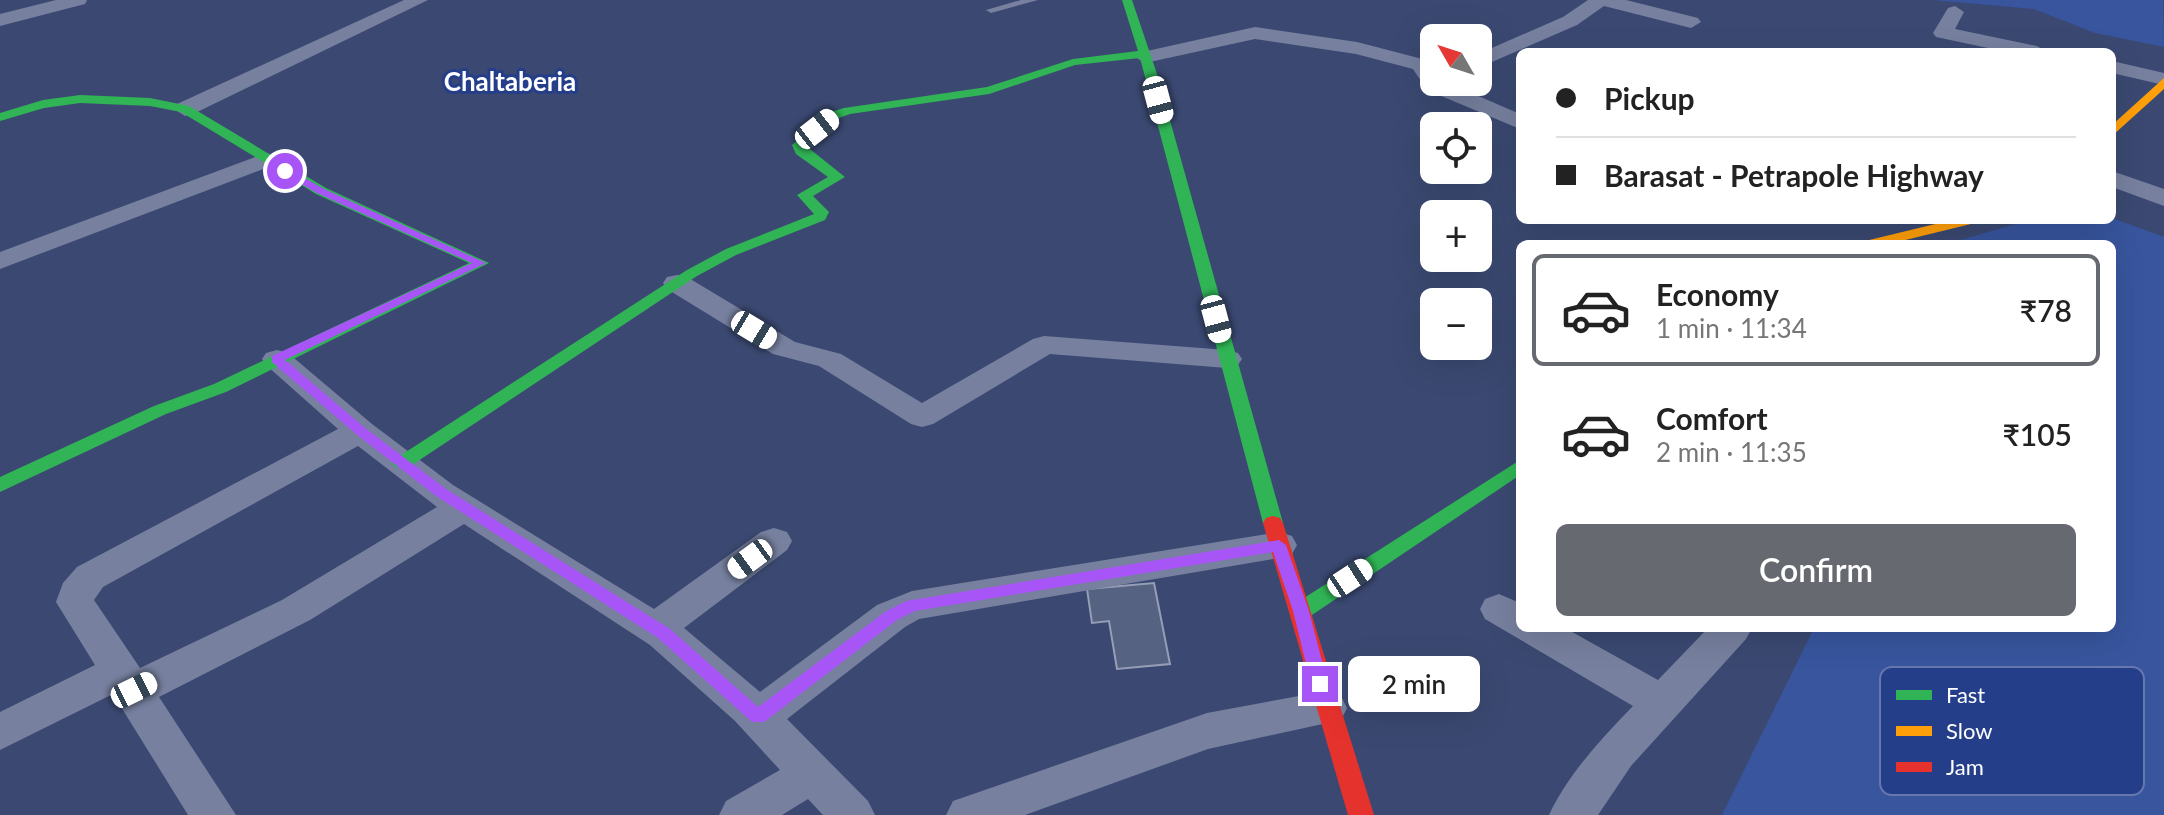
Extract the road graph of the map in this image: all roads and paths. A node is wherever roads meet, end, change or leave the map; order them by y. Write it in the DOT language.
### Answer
graph roads {
  1 [pos="78,0"];
  2 [pos="419,0"];
  3 [pos="1033,0"];
  4 [pos="1127,0"];
  5 [pos="1602,0"];
  6 [pos="991,10"];
  7 [pos="1955,12"];
  8 [pos="0,20"];
  9 [pos="1691,22"];
  10 [pos="2017,48"];
  11 [pos="1144,55"];
  12 [pos="1492,56"];
  13 [pos="1420,65"];
  14 [pos="2116,68"];
  15 [pos="2164,80"];
  16 [pos="1460,96"];
  17 [pos="185,109"];
  18 [pos="0,117"];
  19 [pos="1516,120"];
  20 [pos="2116,128"];
  21 [pos="266,160"];
  22 [pos="2116,180"];
  23 [pos="2164,198"];
  24 [pos="1953,224"];
  25 [pos="1887,240"];
  26 [pos="0,261"];
  27 [pos="677,283"];
  28 [pos="277,359"];
  29 [pos="1227,359"];
  30 [pos="360,431"];
  31 [pos="402,463"];
  32 [pos="1516,469"];
  33 [pos="0,485"];
  34 [pos="463,508"];
  35 [pos="774,541"];
  36 [pos="1279,545"];
  37 [pos="1301,611"];
  38 [pos="656,628"];
  39 [pos="1540,632"];
  40 [pos="1728,632"];
  41 [pos="127,680"];
  42 [pos="1663,703"];
  43 [pos="1326,708"];
  44 [pos="758,717"];
  45 [pos="0,732"];
  46 [pos="812,774"];
  47 [pos="213,815"];
  48 [pos="742,815"];
  49 [pos="852,815"];
  50 [pos="969,815"];
  51 [pos="1361,815"];
  52 [pos="1572,815"];
  1 -- 8 [label="street"];
  2 -- 17 [label="street"];
  3 -- 6 [label="lane"];
  4 -- 11 [label="main road"];
  5 -- 9 [label="street"];
  5 -- 12 [label="street"];
  7 -- 10 [label="street"];
  11 -- 13 [label="street"];
  11 -- 27 [label="main road"];
  11 -- 29 [label="main road"];
  14 -- 15 [label="street"];
  15 -- 20 [label="main road"];
  16 -- 19 [label="street"];
  17 -- 18 [label="main road"];
  17 -- 21 [label="main road"];
  21 -- 26 [label="street"];
  21 -- 28 [label="main road"];
  22 -- 23 [label="street"];
  24 -- 25 [label="main road"];
  27 -- 29 [label="street"];
  27 -- 31 [label="main road"];
  28 -- 30 [label="street"];
  28 -- 33 [label="main road"];
  29 -- 36 [label="main road"];
  30 -- 31 [label="street"];
  30 -- 41 [label="street"];
  31 -- 34 [label="street"];
  32 -- 37 [label="main road"];
  34 -- 38 [label="street"];
  34 -- 41 [label="street"];
  35 -- 38 [label="street"];
  36 -- 37 [label="main road"];
  36 -- 44 [label="street"];
  37 -- 43 [label="main road"];
  38 -- 44 [label="street"];
  39 -- 42 [label="street"];
  40 -- 42 [label="street"];
  41 -- 45 [label="street"];
  41 -- 47 [label="street"];
  42 -- 52 [label="street"];
  43 -- 50 [label="street"];
  43 -- 51 [label="main road"];
  44 -- 46 [label="street"];
  46 -- 48 [label="street"];
  46 -- 49 [label="street"];
}
